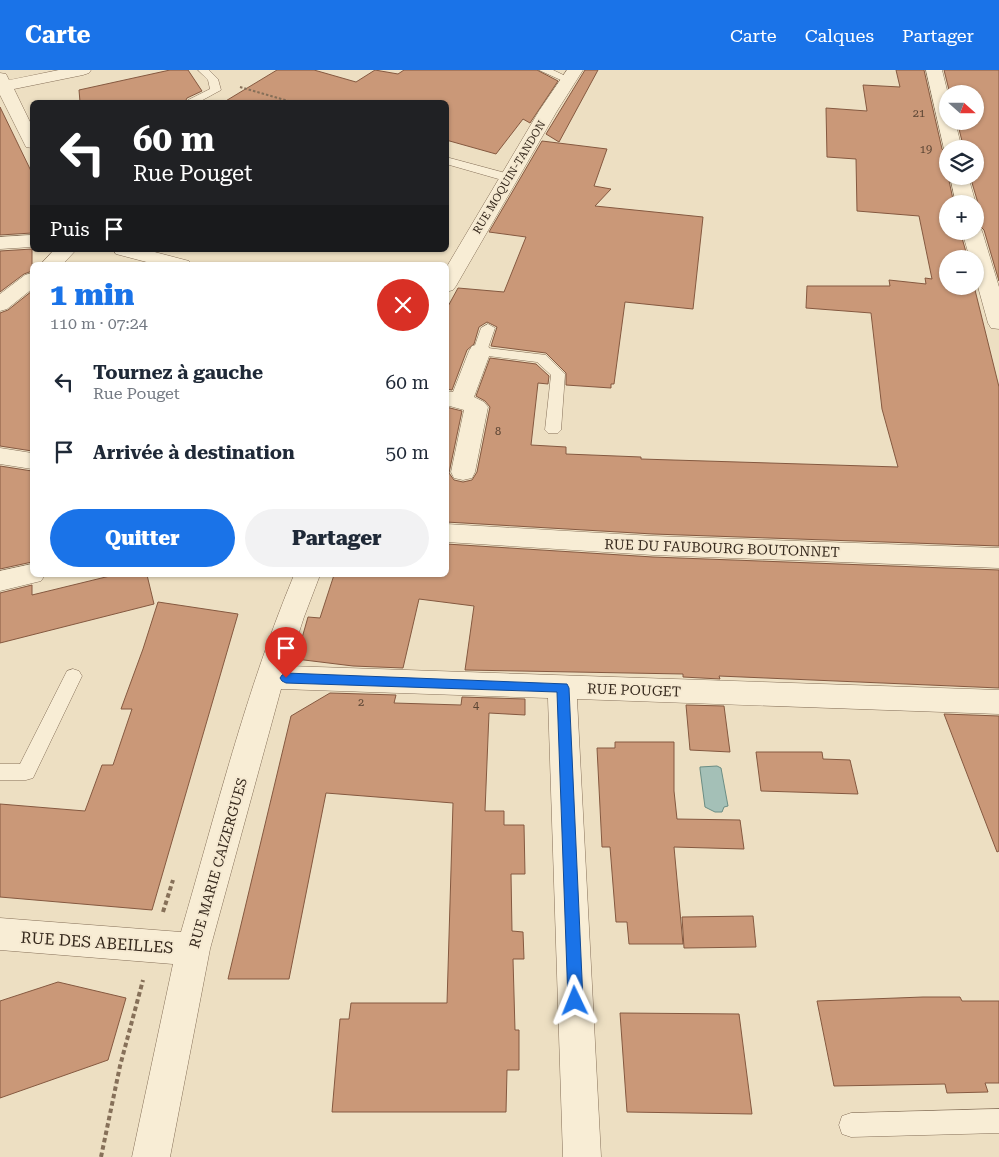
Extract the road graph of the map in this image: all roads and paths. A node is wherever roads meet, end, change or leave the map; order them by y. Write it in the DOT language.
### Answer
graph roads {
  1 [pos="83,70"];
  2 [pos="203,70"];
  3 [pos="544,70"];
  4 [pos="934,70"];
  5 [pos="571,74"];
  6 [pos="213,79"];
  7 [pos="1,84"];
  8 [pos="196,100"];
  9 [pos="285,100"];
  10 [pos="30,139"];
  11 [pos="951,140"];
  12 [pos="449,161"];
  13 [pos="509,178"];
  14 [pos="975,240"];
  15 [pos="980,240"];
  16 [pos="30,241"];
  17 [pos="0,243"];
  18 [pos="999,247"];
  19 [pos="64,252"];
  20 [pos="131,252"];
  21 [pos="53,262"];
  22 [pos="170,262"];
  23 [pos="30,281"];
  24 [pos="449,281"];
  25 [pos="995,292"];
  26 [pos="0,304"];
  27 [pos="999,323"];
  28 [pos="488,328"];
  29 [pos="480,351"];
  30 [pos="454,399"];
  31 [pos="553,430"];
  32 [pos="0,456"];
  33 [pos="30,461"];
  34 [pos="463,472"];
  35 [pos="449,533"];
  36 [pos="999,558"];
  37 [pos="30,574"];
  38 [pos="306,577"];
  39 [pos="0,581"];
  40 [pos="73,676"];
  41 [pos="270,677"];
  42 [pos="562,688"];
  43 [pos="999,702"];
  44 [pos="0,772"];
  45 [pos="0,934"];
  46 [pos="193,949"];
  47 [pos="132,1015"];
  48 [pos="999,1121"];
  49 [pos="851,1125"];
  50 [pos="101,1157"];
  51 [pos="151,1157"];
  52 [pos="582,1157"];
  1 -- 7 [label="street"];
  2 -- 6 [label="lane"];
  3 -- 5 [label="lane"];
  4 -- 11 [label="street"];
  5 -- 13 [label="street, RUE MOQUIN-TANDON"];
  6 -- 8 [label="lane"];
  6 -- 9 [label="path"];
  7 -- 10 [label="street"];
  12 -- 13 [label="lane"];
  13 -- 24 [label="street, RUE MOQUIN-TANDON"];
  14 -- 25 [label="street"];
  15 -- 18 [label="street"];
  16 -- 17 [label="street"];
  19 -- 21 [label="street"];
  20 -- 22 [label="street"];
  23 -- 26 [label="street"];
  25 -- 27 [label="street"];
  28 -- 29 [label="lane"];
  29 -- 30 [label="street"];
  29 -- 31 [label="lane"];
  30 -- 34 [label="street"];
  32 -- 33 [label="street"];
  35 -- 36 [label="street, RUE DU FAUBOURG BOUTONNET"];
  37 -- 39 [label="street"];
  38 -- 41 [label="street, RUE MARIE CAIZERGUES"];
  40 -- 44 [label="lane"];
  41 -- 42 [label="street, RUE POUGET"];
  41 -- 46 [label="street, RUE MARIE CAIZERGUES"];
  42 -- 43 [label="street, RUE POUGET"];
  42 -- 52 [label="street"];
  45 -- 46 [label="street, RUE DES ABEILLES"];
  46 -- 51 [label="street, RUE MARIE CAIZERGUES"];
  47 -- 50 [label="path"];
  48 -- 49 [label="lane"];
}
